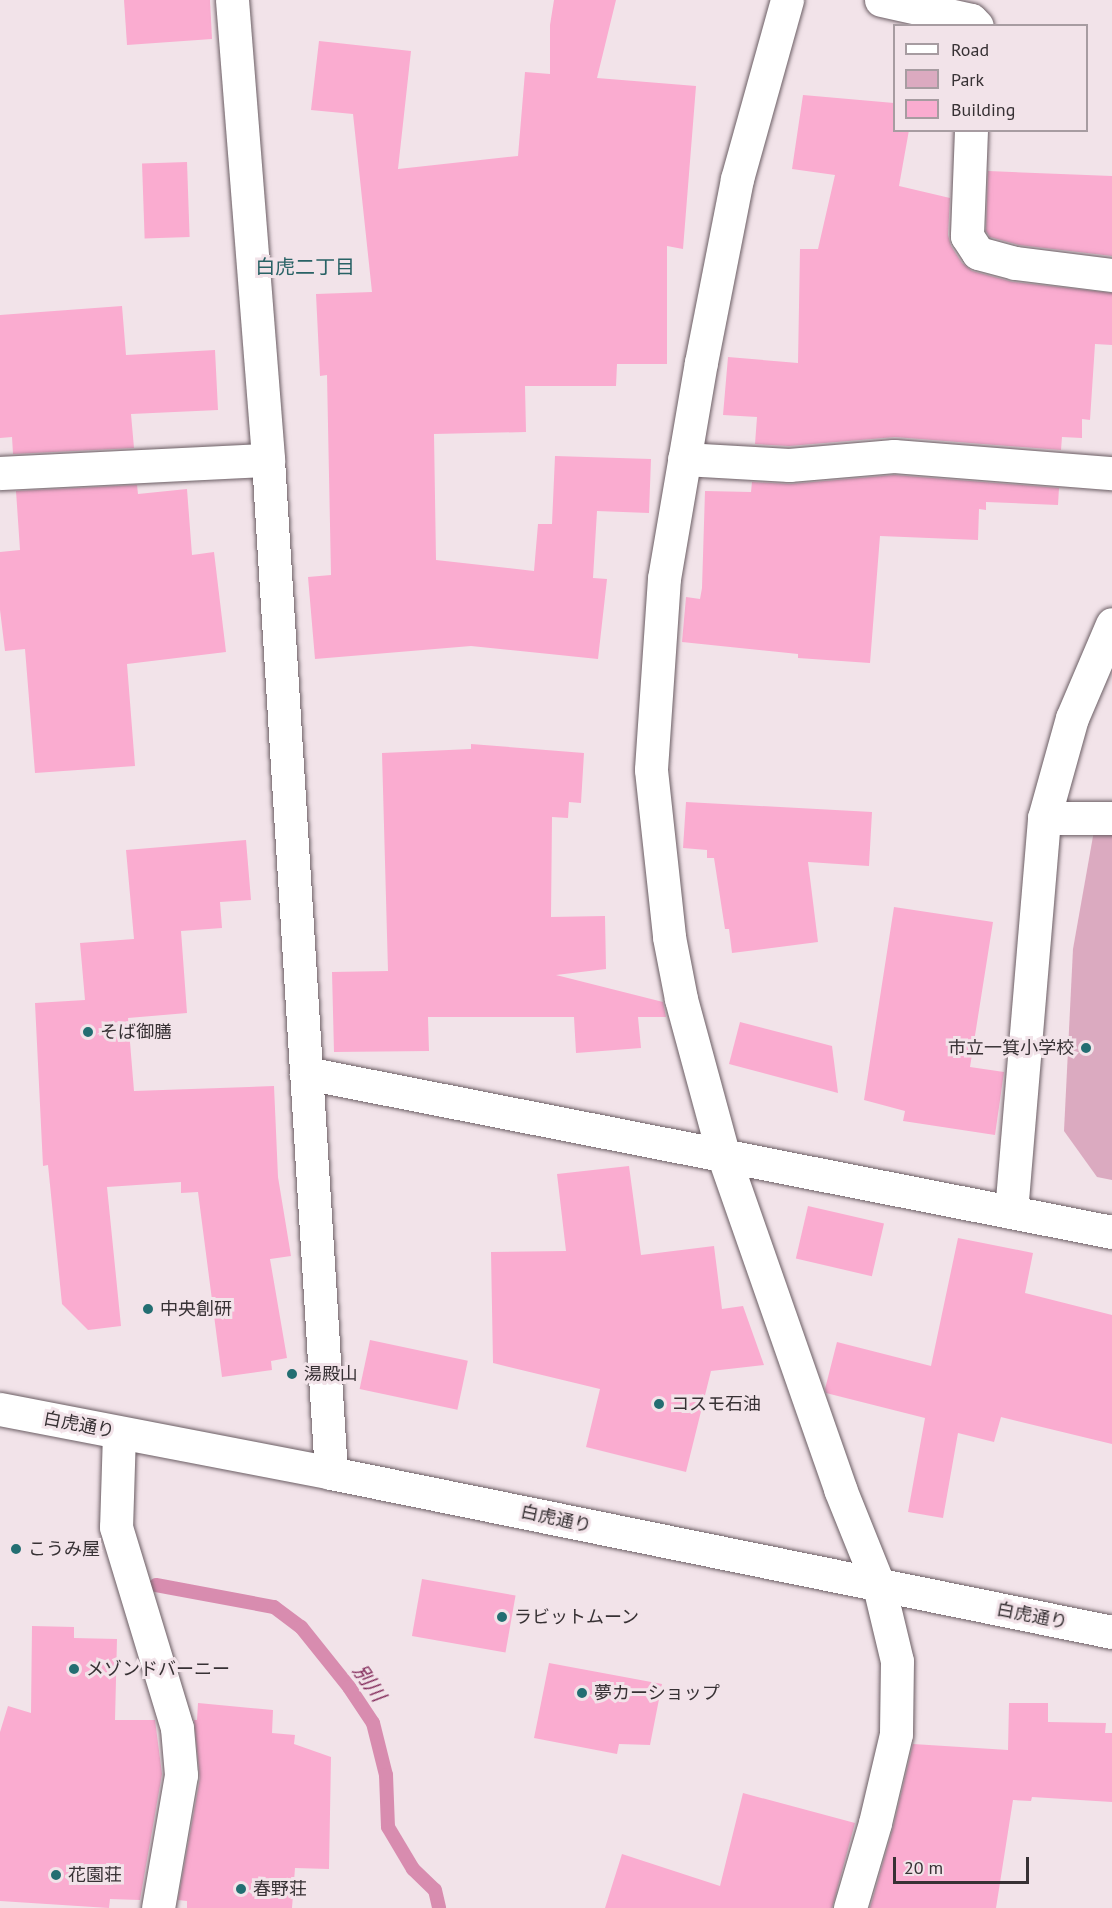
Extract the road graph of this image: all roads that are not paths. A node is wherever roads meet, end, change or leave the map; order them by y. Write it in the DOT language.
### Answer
graph roads {
  1 [pos="232,0"];
  2 [pos="788,0"];
  3 [pos="881,0"];
  4 [pos="975,24"];
  5 [pos="971,132"];
  6 [pos="1112,275"];
  7 [pos="684,459"];
  8 [pos="267,460"];
  9 [pos="1112,473"];
  10 [pos="0,474"];
  11 [pos="1112,624"];
  12 [pos="1044,818"];
  13 [pos="1112,818"];
  14 [pos="306,1073"];
  15 [pos="724,1157"];
  16 [pos="1011,1212"];
  17 [pos="1112,1232"];
  18 [pos="0,1409"];
  19 [pos="119,1433"];
  20 [pos="331,1473"];
  21 [pos="879,1586"];
  22 [pos="1112,1632"];
  23 [pos="158,1908"];
  24 [pos="850,1908"];
  1 -- 8 [label="street"];
  2 -- 7 [label="street"];
  3 -- 4 [label="street"];
  5 -- 6 [label="street"];
  7 -- 9 [label="street"];
  7 -- 15 [label="street"];
  8 -- 10 [label="street"];
  8 -- 14 [label="street"];
  11 -- 12 [label="street"];
  12 -- 13 [label="street"];
  12 -- 16 [label="street"];
  14 -- 15 [label="street"];
  14 -- 20 [label="street"];
  15 -- 16 [label="street"];
  15 -- 21 [label="street"];
  16 -- 17 [label="street"];
  18 -- 19 [label="street, 白虎通り"];
  19 -- 20 [label="street, 白虎通り"];
  19 -- 23 [label="street"];
  20 -- 21 [label="street, 白虎通り"];
  21 -- 22 [label="street, 白虎通り"];
  21 -- 24 [label="street"];
}
